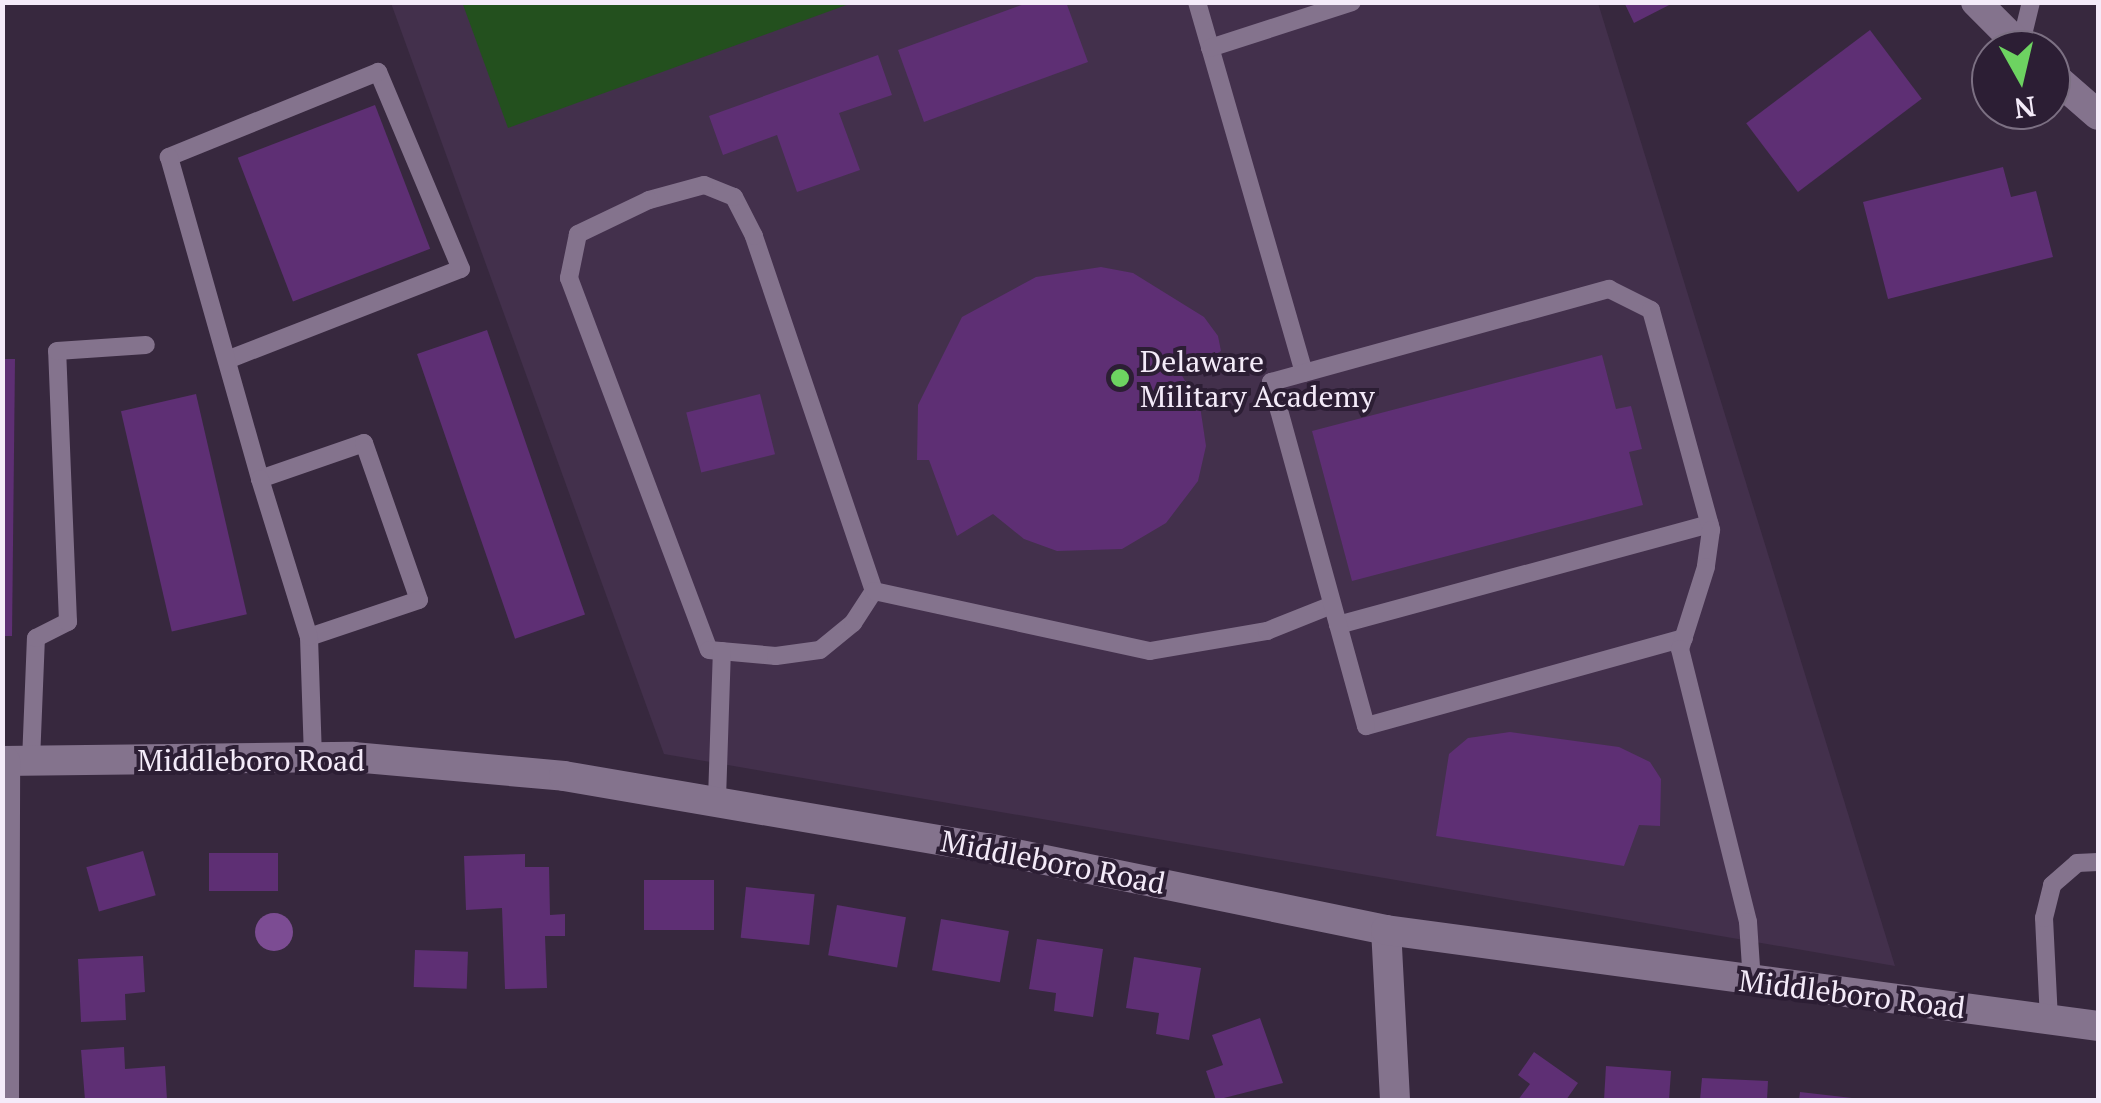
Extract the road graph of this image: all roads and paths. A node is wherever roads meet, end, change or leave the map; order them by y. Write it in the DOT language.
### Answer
graph roads {
  1 [pos="1196,2"];
  2 [pos="1352,2"];
  3 [pos="1976,2"];
  4 [pos="2031,2"];
  5 [pos="2004,30"];
  6 [pos="2026,30"];
  7 [pos="1210,48"];
  8 [pos="2071,91"];
  9 [pos="2098,114"];
  10 [pos="146,345"];
  11 [pos="227,360"];
  12 [pos="1304,373"];
  13 [pos="260,479"];
  14 [pos="1710,524"];
  15 [pos="874,592"];
  16 [pos="1332,606"];
  17 [pos="1338,625"];
  18 [pos="308,637"];
  19 [pos="1684,638"];
  20 [pos="722,652"];
  21 [pos="313,757"];
  22 [pos="13,761"];
  23 [pos="717,799"];
  24 [pos="2098,862"];
  25 [pos="1386,930"];
  26 [pos="1752,982"];
  27 [pos="2049,1020"];
  28 [pos="2098,1026"];
  29 [pos="4,1100"];
  30 [pos="1396,1100"];
  1 -- 7 [label="lane"];
  2 -- 7 [label="lane"];
  3 -- 5 [label="street"];
  4 -- 6 [label="lane"];
  7 -- 12 [label="lane"];
  8 -- 9 [label="street"];
  10 -- 22 [label="lane"];
  11 -- 11 [label="lane"];
  11 -- 13 [label="lane"];
  12 -- 14 [label="lane"];
  12 -- 16 [label="lane"];
  13 -- 18 [label="lane"];
  13 -- 18 [label="lane"];
  14 -- 17 [label="lane"];
  14 -- 19 [label="lane"];
  15 -- 16 [label="lane"];
  15 -- 20 [label="lane"];
  15 -- 20 [label="lane"];
  16 -- 17 [label="lane"];
  17 -- 19 [label="lane"];
  18 -- 21 [label="lane"];
  19 -- 26 [label="lane"];
  20 -- 23 [label="lane"];
  21 -- 22 [label="street, Middleboro Road"];
  21 -- 23 [label="street, Middleboro Road"];
  22 -- 29 [label="street"];
  23 -- 25 [label="street, Middleboro Road"];
  24 -- 27 [label="lane"];
  25 -- 26 [label="street, Middleboro Road"];
  25 -- 30 [label="street"];
  26 -- 27 [label="street, Middleboro Road"];
  27 -- 28 [label="street, Middleboro Road"];
}
